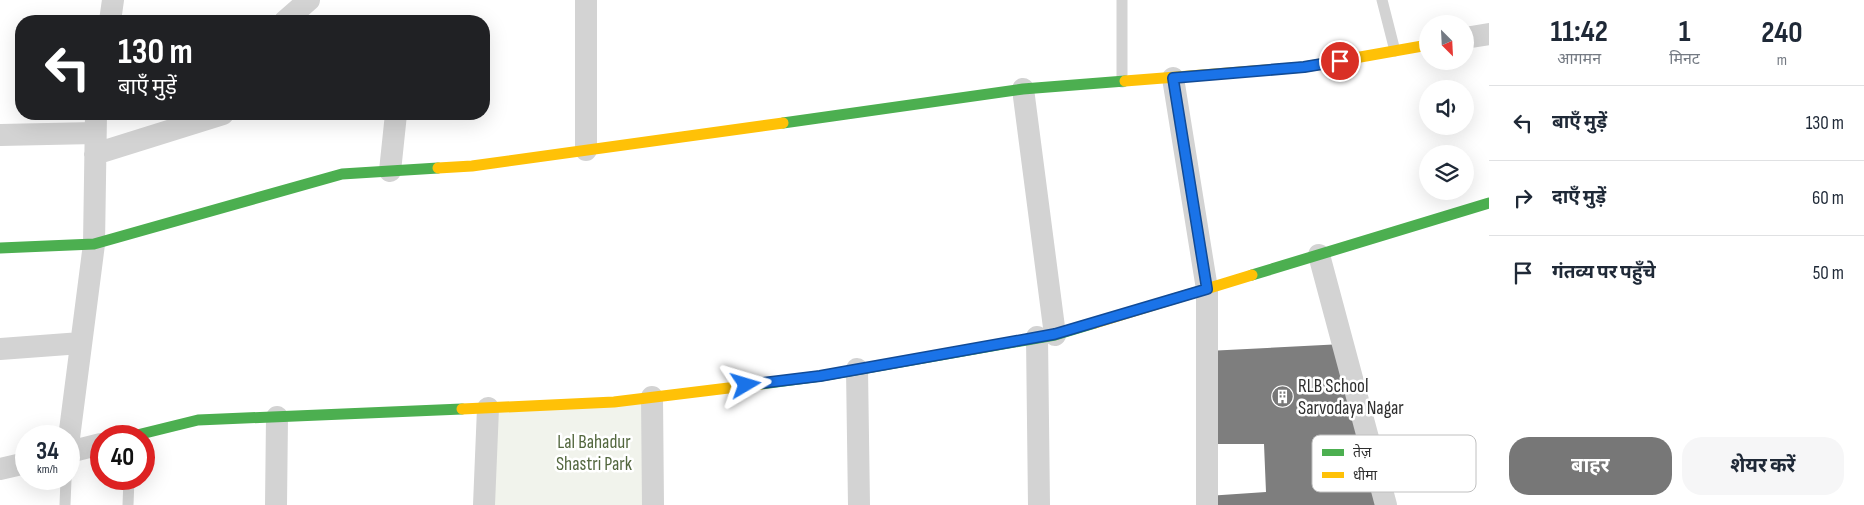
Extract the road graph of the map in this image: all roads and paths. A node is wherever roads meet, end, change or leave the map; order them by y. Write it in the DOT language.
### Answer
graph roads {
  1 [pos="113,0"];
  2 [pos="309,0"];
  3 [pos="586,0"];
  4 [pos="1122,0"];
  5 [pos="1382,0"];
  6 [pos="111,15"];
  7 [pos="292,15"];
  8 [pos="1489,34"];
  9 [pos="1474,36"];
  10 [pos="1419,47"];
  11 [pos="1395,51"];
  12 [pos="1173,78"];
  13 [pos="1122,82"];
  14 [pos="1023,89"];
  15 [pos="185,120"];
  16 [pos="395,120"];
  17 [pos="95,134"];
  18 [pos="0,135"];
  19 [pos="586,150"];
  20 [pos="390,171"];
  21 [pos="1489,203"];
  22 [pos="94,244"];
  23 [pos="0,248"];
  24 [pos="1319,255"];
  25 [pos="1207,289"];
  26 [pos="1046,336"];
  27 [pos="81,343"];
  28 [pos="0,349"];
  29 [pos="857,370"];
  30 [pos="652,398"];
  31 [pos="488,408"];
  32 [pos="277,417"];
  33 [pos="71,425"];
  34 [pos="155,430"];
  35 [pos="1367,435"];
  36 [pos="15,466"];
  37 [pos="0,469"];
  38 [pos="66,490"];
  39 [pos="129,490"];
  40 [pos="1383,492"];
  41 [pos="65,505"];
  42 [pos="128,505"];
  43 [pos="276,505"];
  44 [pos="484,505"];
  45 [pos="653,505"];
  46 [pos="859,505"];
  47 [pos="1039,505"];
  48 [pos="1207,505"];
  49 [pos="1386,505"];
  1 -- 6 [label="street"];
  2 -- 7 [label="street"];
  3 -- 19 [label="street"];
  4 -- 13 [label="lane"];
  5 -- 11 [label="lane"];
  8 -- 9 [label="street"];
  10 -- 11 [label="street"];
  11 -- 12 [label="street"];
  12 -- 13 [label="street"];
  12 -- 25 [label="street"];
  13 -- 14 [label="street"];
  14 -- 19 [label="street"];
  14 -- 26 [label="street"];
  15 -- 17 [label="street"];
  16 -- 20 [label="street"];
  17 -- 18 [label="street"];
  17 -- 22 [label="street"];
  19 -- 20 [label="street"];
  20 -- 22 [label="street"];
  21 -- 24 [label="street"];
  22 -- 23 [label="street"];
  22 -- 27 [label="street"];
  24 -- 25 [label="street"];
  24 -- 35 [label="street"];
  25 -- 26 [label="street"];
  25 -- 48 [label="street"];
  26 -- 29 [label="street"];
  26 -- 47 [label="street"];
  27 -- 28 [label="street"];
  27 -- 33 [label="street"];
  29 -- 30 [label="street"];
  29 -- 46 [label="street"];
  30 -- 31 [label="street"];
  30 -- 45 [label="street"];
  31 -- 32 [label="street"];
  31 -- 44 [label="street"];
  32 -- 34 [label="street"];
  32 -- 43 [label="street"];
  36 -- 37 [label="street"];
  38 -- 41 [label="lane"];
  39 -- 42 [label="lane"];
  40 -- 49 [label="street"];
}
